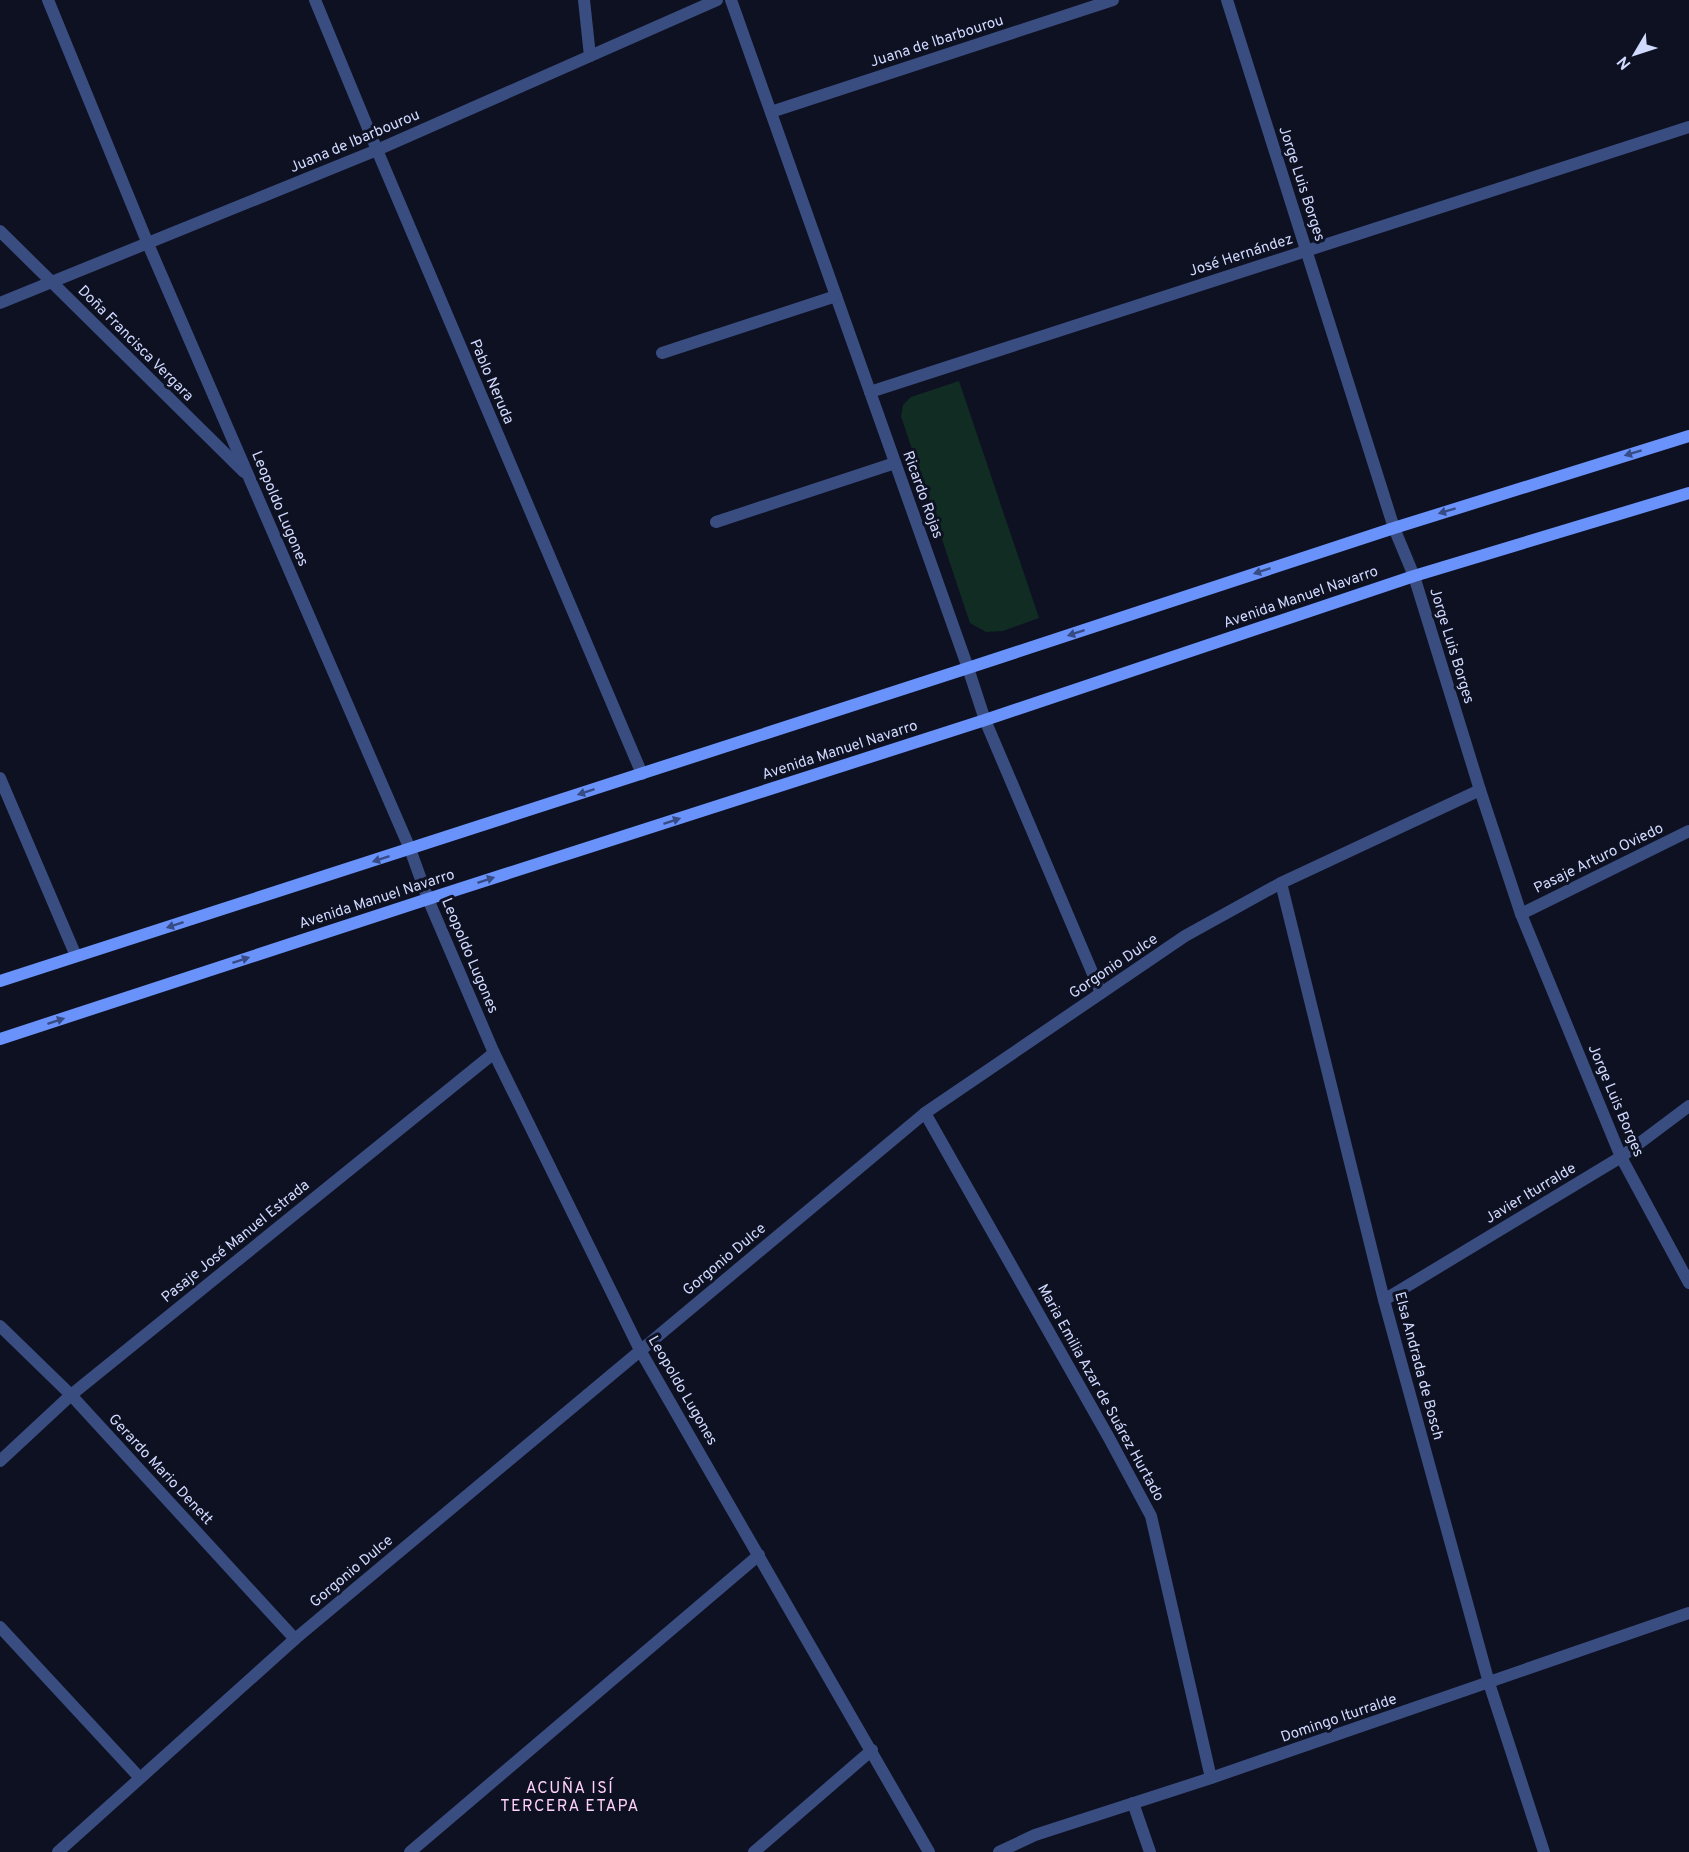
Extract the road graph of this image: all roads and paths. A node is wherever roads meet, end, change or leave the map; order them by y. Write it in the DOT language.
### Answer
graph roads {
  1 [pos="48,0"];
  2 [pos="315,0"];
  3 [pos="584,0"];
  4 [pos="717,0"];
  5 [pos="731,0"];
  6 [pos="1113,0"];
  7 [pos="1227,0"];
  8 [pos="590,56"];
  9 [pos="771,112"];
  10 [pos="1689,127"];
  11 [pos="377,150"];
  12 [pos="0,231"];
  13 [pos="148,244"];
  14 [pos="1306,251"];
  15 [pos="51,282"];
  16 [pos="836,296"];
  17 [pos="0,303"];
  18 [pos="662,353"];
  19 [pos="870,392"];
  20 [pos="1689,436"];
  21 [pos="895,463"];
  22 [pos="249,477"];
  23 [pos="1689,493"];
  24 [pos="716,522"];
  25 [pos="1394,528"];
  26 [pos="1414,576"];
  27 [pos="968,668"];
  28 [pos="985,720"];
  29 [pos="642,774"];
  30 [pos="0,778"];
  31 [pos="1480,790"];
  32 [pos="1689,831"];
  33 [pos="410,849"];
  34 [pos="1281,883"];
  35 [pos="428,899"];
  36 [pos="1521,914"];
  37 [pos="76,956"];
  38 [pos="0,981"];
  39 [pos="1101,993"];
  40 [pos="0,1039"];
  41 [pos="495,1053"];
  42 [pos="1689,1106"];
  43 [pos="925,1113"];
  44 [pos="1621,1157"];
  45 [pos="1689,1283"];
  46 [pos="1384,1300"];
  47 [pos="0,1326"];
  48 [pos="640,1350"];
  49 [pos="71,1395"];
  50 [pos="0,1461"];
  51 [pos="759,1555"];
  52 [pos="1689,1613"];
  53 [pos="0,1627"];
  54 [pos="295,1639"];
  55 [pos="1489,1683"];
  56 [pos="872,1750"];
  57 [pos="140,1778"];
  58 [pos="1211,1778"];
  59 [pos="1133,1803"];
  60 [pos="59,1852"];
  61 [pos="410,1852"];
  62 [pos="754,1852"];
  63 [pos="929,1852"];
  64 [pos="999,1852"];
  65 [pos="1150,1852"];
  66 [pos="1544,1852"];
  1 -- 13 [label="street, Leopoldo Lugones"];
  2 -- 11 [label="street, Pablo Neruda"];
  3 -- 8 [label="street"];
  4 -- 8 [label="street, Juana de Ibarbourou"];
  5 -- 9 [label="street, Ricardo Rojas"];
  6 -- 9 [label="street, Juana de Ibarbourou"];
  7 -- 14 [label="street, Jorge Luis Borges"];
  8 -- 11 [label="street, Juana de Ibarbourou"];
  9 -- 16 [label="street, Ricardo Rojas"];
  10 -- 14 [label="street, José Hernández"];
  11 -- 13 [label="street, Juana de Ibarbourou"];
  11 -- 29 [label="street, Pablo Neruda"];
  12 -- 15 [label="street, Doña Francisca Vergara"];
  13 -- 15 [label="street, Juana de Ibarbourou"];
  13 -- 22 [label="street, Leopoldo Lugones"];
  14 -- 19 [label="street, José Hernández"];
  14 -- 25 [label="street, Jorge Luis Borges"];
  15 -- 17 [label="street, Juana de Ibarbourou"];
  15 -- 22 [label="street, Doña Francisca Vergara"];
  16 -- 18 [label="street"];
  16 -- 19 [label="street, Ricardo Rojas"];
  19 -- 21 [label="street, Ricardo Rojas"];
  20 -- 25 [label="main road, one-way"];
  21 -- 24 [label="street"];
  21 -- 27 [label="street, Ricardo Rojas"];
  22 -- 33 [label="street, Leopoldo Lugones"];
  23 -- 26 [label="main road, Avenida Manuel Navarro"];
  25 -- 26 [label="street, Jorge Luis Borges"];
  25 -- 27 [label="main road, one-way"];
  26 -- 28 [label="main road, Avenida Manuel Navarro"];
  26 -- 31 [label="street, Jorge Luis Borges"];
  27 -- 28 [label="street, Ricardo Rojas"];
  27 -- 29 [label="main road"];
  35 -- 28 [label="main road, Avenida Manuel Navarro, one-way"];
  28 -- 39 [label="street, Ricardo Rojas"];
  29 -- 33 [label="main road, one-way"];
  30 -- 37 [label="street"];
  31 -- 34 [label="street, Gorgonio Dulce"];
  31 -- 36 [label="street, Jorge Luis Borges"];
  32 -- 36 [label="street, Pasaje Arturo Oviedo"];
  33 -- 35 [label="street, Leopoldo Lugones"];
  33 -- 37 [label="main road, one-way"];
  34 -- 39 [label="street, Gorgonio Dulce"];
  34 -- 46 [label="street, Elsa Andrada de Bosch"];
  40 -- 35 [label="main road, Avenida Manuel Navarro, one-way"];
  35 -- 41 [label="street, Leopoldo Lugones"];
  36 -- 44 [label="street, Jorge Luis Borges"];
  37 -- 38 [label="main road"];
  39 -- 43 [label="street, Gorgonio Dulce"];
  41 -- 48 [label="street, Leopoldo Lugones"];
  41 -- 49 [label="street, Pasaje José Manuel Estrada"];
  42 -- 44 [label="street, Javier Iturralde"];
  43 -- 48 [label="street, Gorgonio Dulce"];
  43 -- 58 [label="street, Maria Emilia Azar de Suárez Hurtado"];
  44 -- 45 [label="street, Jorge Luis Borges"];
  44 -- 46 [label="street, Javier Iturralde"];
  46 -- 55 [label="street, Elsa Andrada de Bosch"];
  47 -- 49 [label="street, Gerardo Mario Denett"];
  48 -- 51 [label="street, Leopoldo Lugones"];
  48 -- 54 [label="street, Gorgonio Dulce"];
  49 -- 50 [label="street, Pasaje José Manuel Estrada"];
  49 -- 54 [label="street, Gerardo Mario Denett"];
  51 -- 56 [label="street, Leopoldo Lugones"];
  51 -- 61 [label="street"];
  52 -- 55 [label="street, Domingo Iturralde"];
  53 -- 57 [label="street"];
  54 -- 57 [label="street, Gorgonio Dulce"];
  55 -- 58 [label="street, Domingo Iturralde"];
  55 -- 66 [label="street, Elsa Andrada de Bosch"];
  56 -- 62 [label="street"];
  56 -- 63 [label="street, Leopoldo Lugones"];
  57 -- 60 [label="street, Gorgonio Dulce"];
  58 -- 59 [label="street, Domingo Iturralde"];
  59 -- 64 [label="street, Domingo Iturralde"];
  59 -- 65 [label="street"];
}
